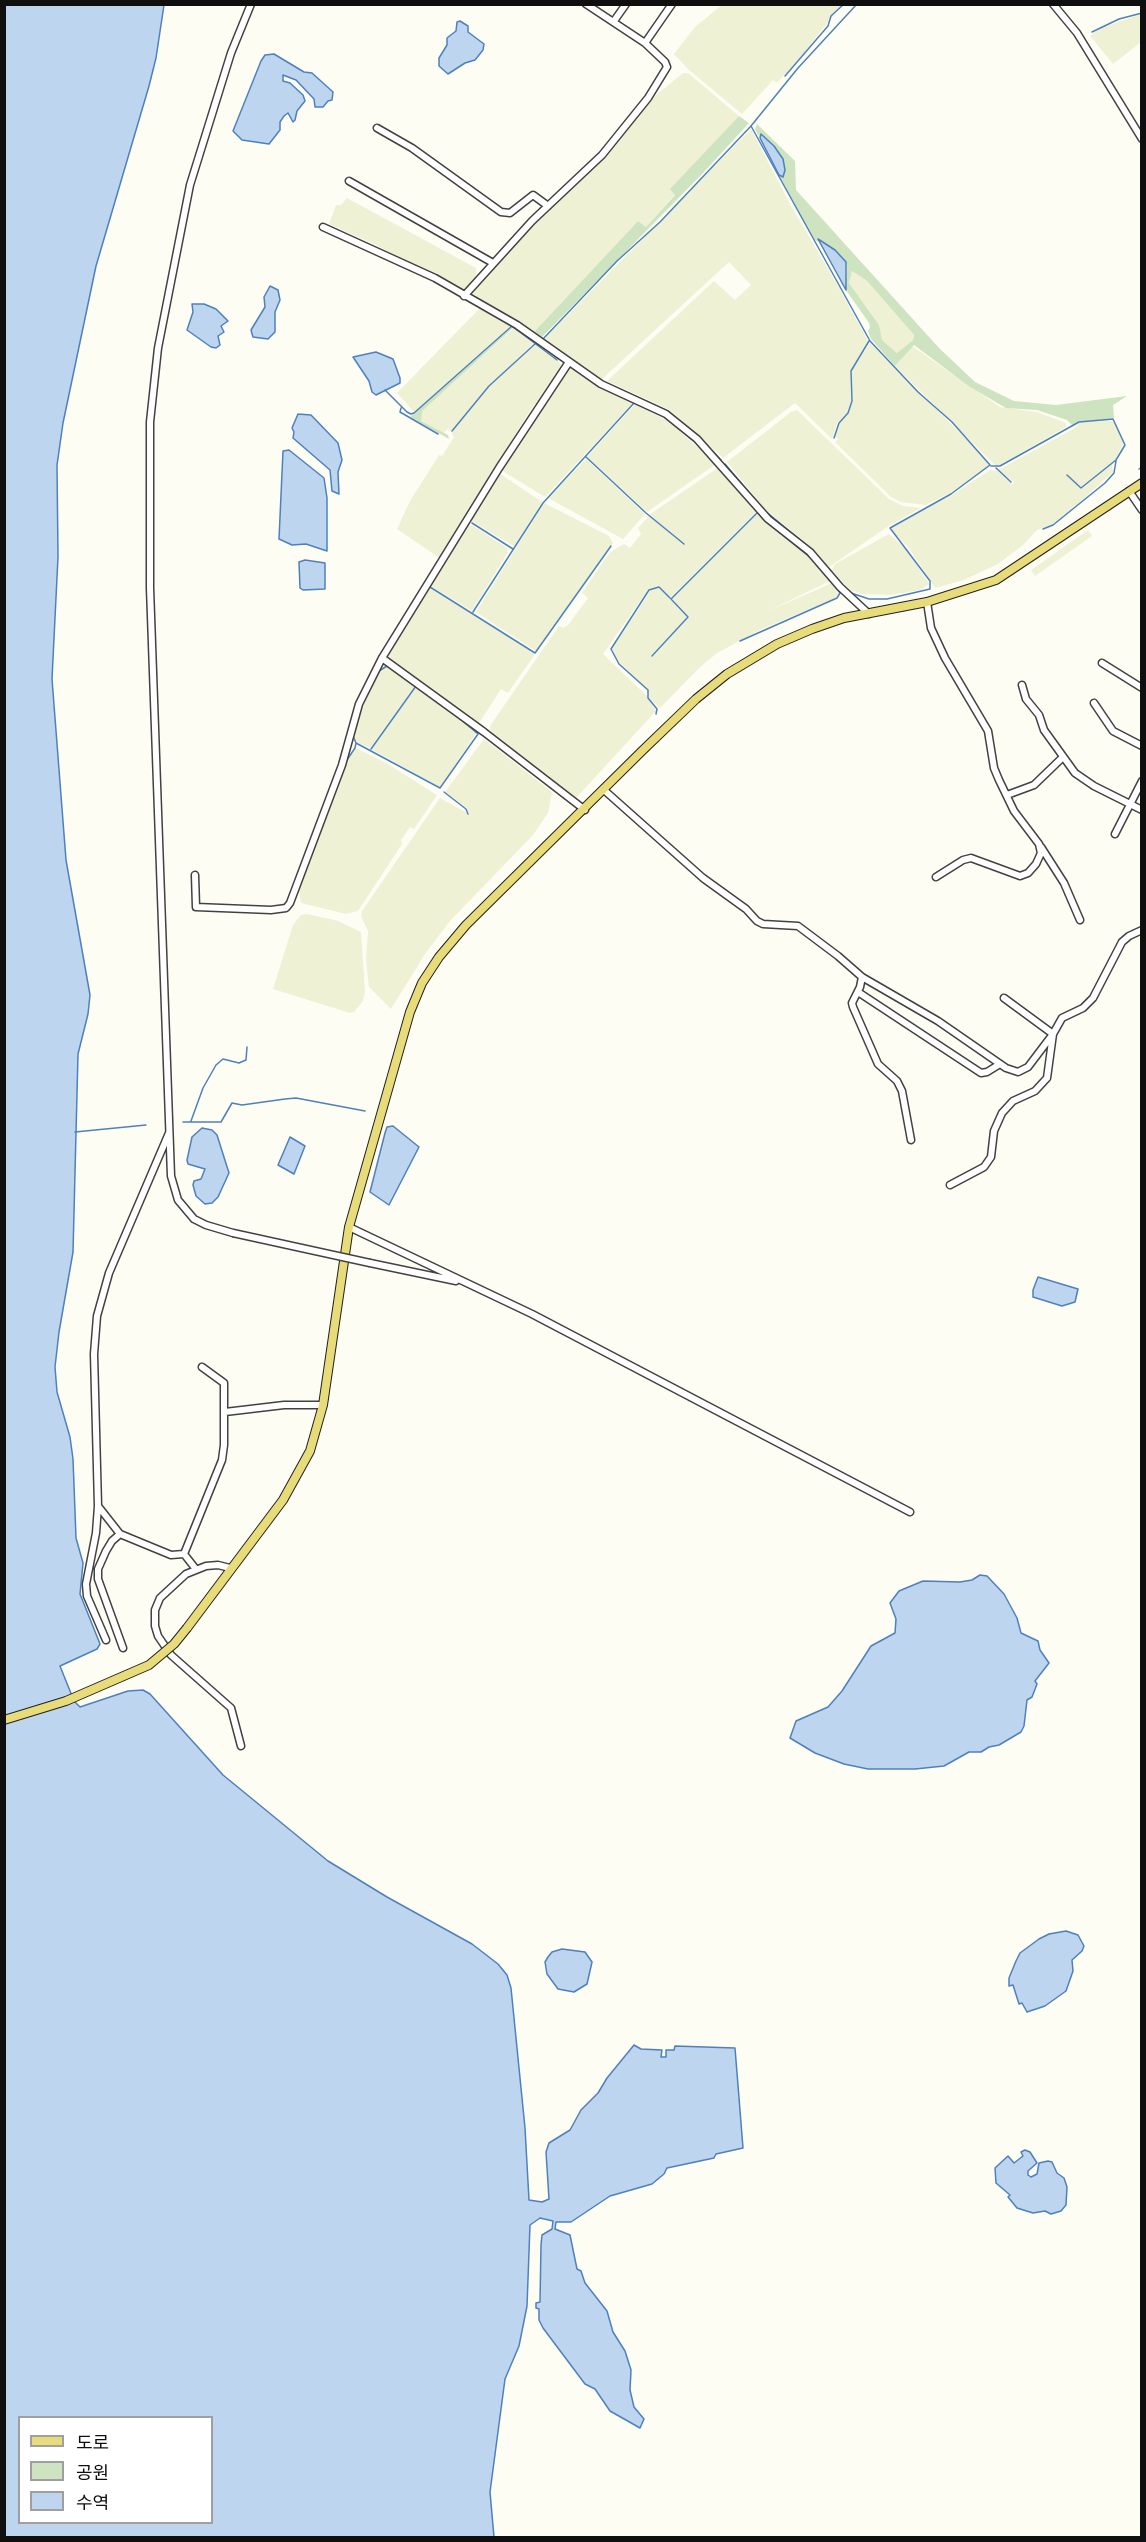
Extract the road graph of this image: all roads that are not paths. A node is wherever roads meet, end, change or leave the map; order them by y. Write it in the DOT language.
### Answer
graph roads {
  1 [pos="250,4"];
  2 [pos="586,4"];
  3 [pos="626,4"];
  4 [pos="672,4"];
  5 [pos="1053,4"];
  6 [pos="614,21"];
  7 [pos="645,44"];
  8 [pos="377,128"];
  9 [pos="1142,140"];
  10 [pos="349,181"];
  11 [pos="548,206"];
  12 [pos="323,227"];
  13 [pos="493,263"];
  14 [pos="464,296"];
  15 [pos="569,362"];
  16 [pos="1142,483"];
  17 [pos="1129,491"];
  18 [pos="1142,510"];
  19 [pos="927,602"];
  20 [pos="869,614"];
  21 [pos="382,658"];
  22 [pos="1102,663"];
  23 [pos="1022,685"];
  24 [pos="1142,688"];
  25 [pos="1094,703"];
  26 [pos="1142,746"];
  27 [pos="1063,758"];
  28 [pos="1142,781"];
  29 [pos="604,790"];
  30 [pos="1007,795"];
  31 [pos="1129,803"];
  32 [pos="585,810"];
  33 [pos="1142,810"];
  34 [pos="1114,834"];
  35 [pos="1039,844"];
  36 [pos="195,875"];
  37 [pos="936,877"];
  38 [pos="1080,920"];
  39 [pos="1142,930"];
  40 [pos="862,977"];
  41 [pos="858,992"];
  42 [pos="1004,998"];
  43 [pos="1053,1034"];
  44 [pos="1000,1064"];
  45 [pos="170,1132"];
  46 [pos="911,1140"];
  47 [pos="950,1185"];
  48 [pos="349,1227"];
  49 [pos="465,1283"];
  50 [pos="202,1367"];
  51 [pos="323,1405"];
  52 [pos="225,1412"];
  53 [pos="98,1506"];
  54 [pos="910,1512"];
  55 [pos="120,1534"];
  56 [pos="184,1554"];
  57 [pos="195,1568"];
  58 [pos="230,1568"];
  59 [pos="106,1640"];
  60 [pos="123,1648"];
  61 [pos="4,1720"];
  62 [pos="241,1746"];
  1 -- 45 [label="street"];
  2 -- 6 [label="street"];
  3 -- 6 [label="street"];
  4 -- 7 [label="street"];
  5 -- 9 [label="street"];
  6 -- 7 [label="street"];
  7 -- 11 [label="street"];
  8 -- 11 [label="street"];
  10 -- 13 [label="street"];
  11 -- 13 [label="street"];
  12 -- 14 [label="street"];
  13 -- 14 [label="street"];
  14 -- 15 [label="street"];
  15 -- 20 [label="street"];
  15 -- 21 [label="street"];
  16 -- 17 [label="main road"];
  17 -- 18 [label="street"];
  17 -- 19 [label="main road"];
  19 -- 20 [label="main road"];
  19 -- 30 [label="street"];
  20 -- 29 [label="main road"];
  21 -- 32 [label="street"];
  21 -- 36 [label="street"];
  22 -- 24 [label="street"];
  23 -- 27 [label="street"];
  25 -- 26 [label="street"];
  27 -- 30 [label="street"];
  27 -- 31 [label="street"];
  28 -- 31 [label="street"];
  29 -- 32 [label="main road"];
  29 -- 40 [label="street"];
  30 -- 35 [label="street"];
  31 -- 33 [label="street"];
  31 -- 34 [label="street"];
  32 -- 48 [label="main road"];
  35 -- 37 [label="street"];
  35 -- 38 [label="street"];
  39 -- 43 [label="street"];
  40 -- 41 [label="street"];
  40 -- 44 [label="street"];
  41 -- 44 [label="street"];
  41 -- 46 [label="street"];
  42 -- 43 [label="street"];
  43 -- 44 [label="street"];
  43 -- 47 [label="street"];
  45 -- 49 [label="street, bridge"];
  45 -- 53 [label="street"];
  48 -- 49 [label="street"];
  48 -- 51 [label="main road"];
  49 -- 54 [label="street"];
  50 -- 52 [label="street"];
  51 -- 52 [label="street"];
  51 -- 58 [label="main road"];
  52 -- 56 [label="street"];
  53 -- 55 [label="street"];
  53 -- 59 [label="street"];
  55 -- 56 [label="street"];
  55 -- 60 [label="street"];
  56 -- 57 [label="street"];
  57 -- 58 [label="street"];
  57 -- 62 [label="street"];
  58 -- 61 [label="main road, bridge"];
}
